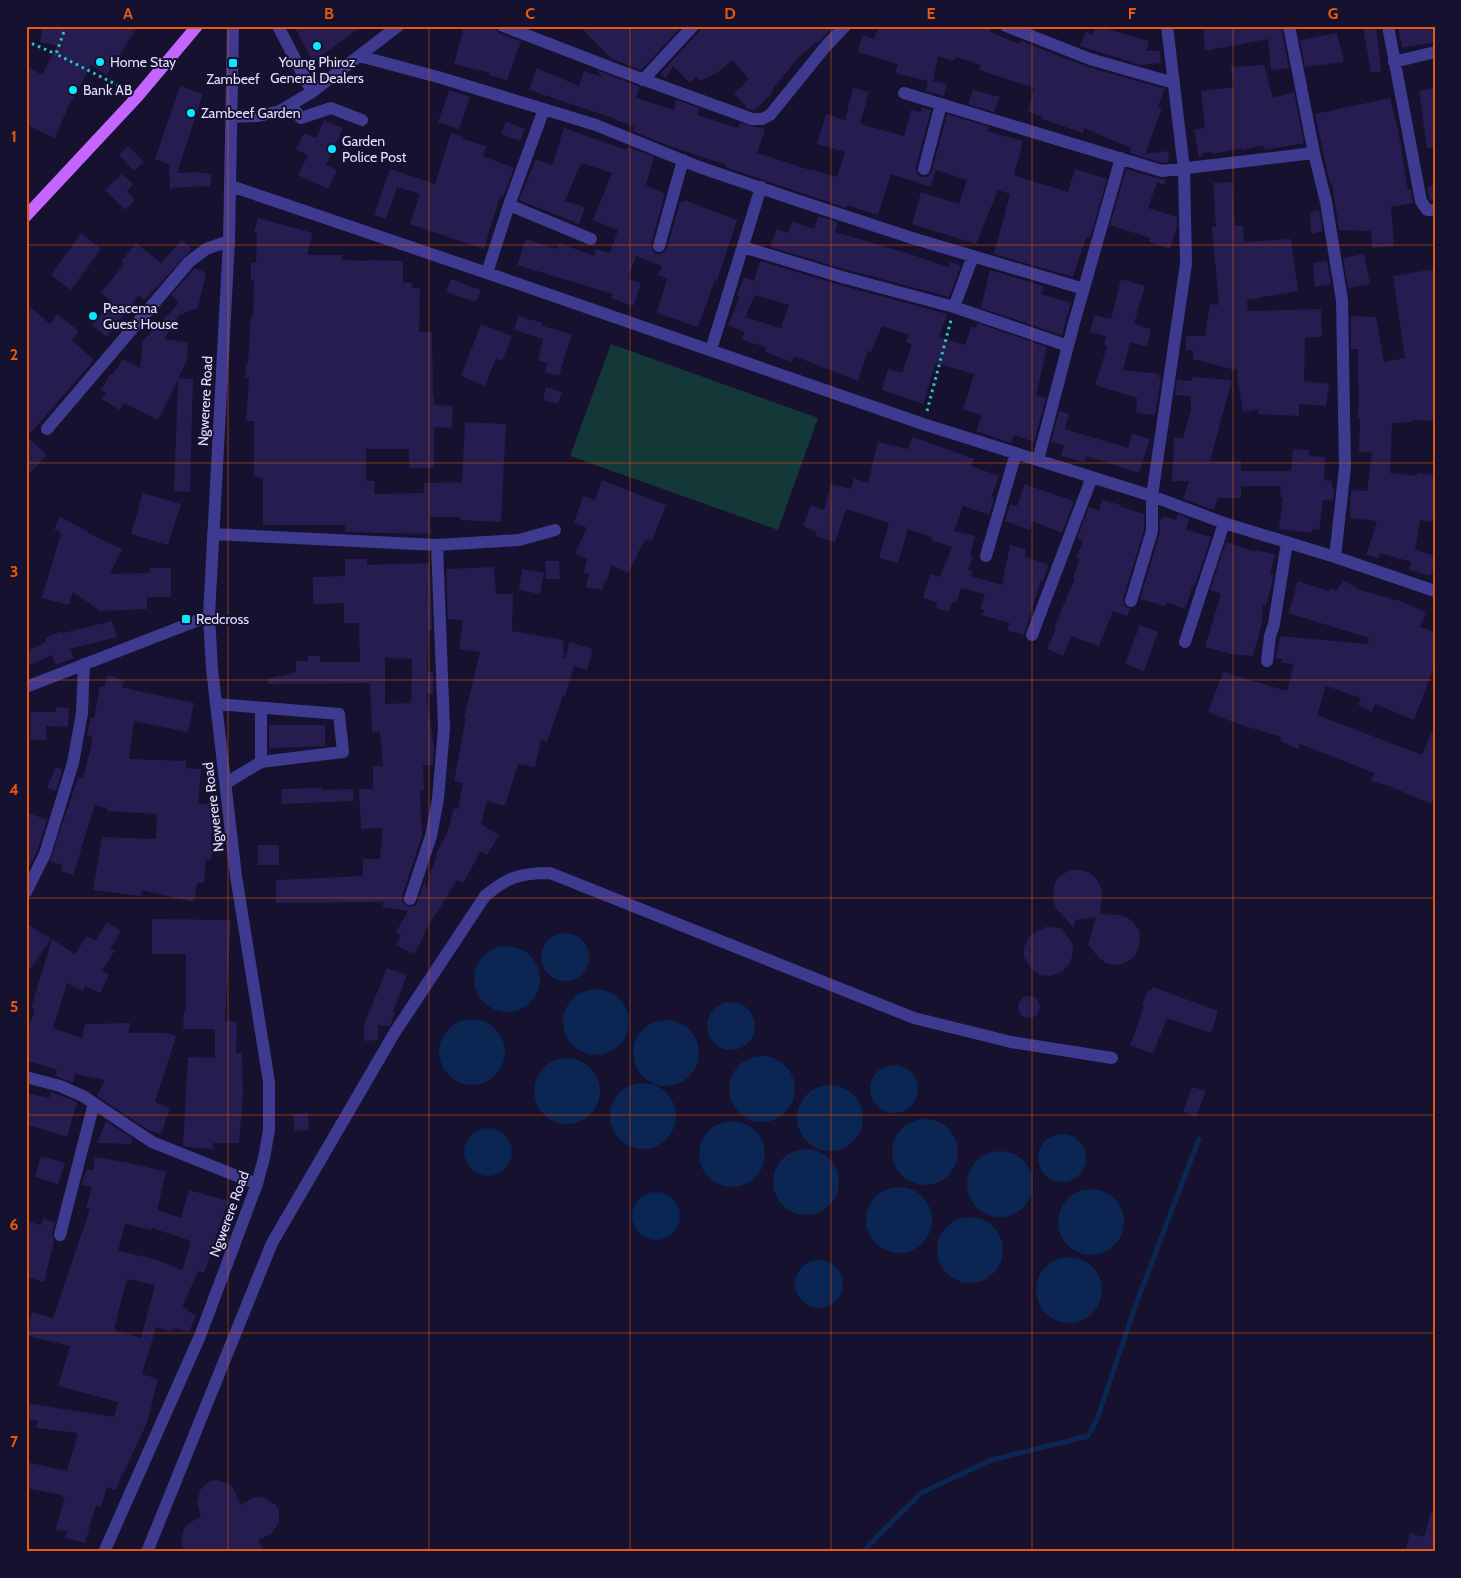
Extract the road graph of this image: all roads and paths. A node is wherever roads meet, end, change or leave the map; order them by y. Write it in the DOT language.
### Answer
graph roads {
  1 [pos="66,26"];
  2 [pos="197,26"];
  3 [pos="233,26"];
  4 [pos="278,26"];
  5 [pos="398,26"];
  6 [pos="503,26"];
  7 [pos="693,26"];
  8 [pos="845,26"];
  9 [pos="1006,26"];
  10 [pos="1167,26"];
  11 [pos="1289,26"];
  12 [pos="1388,26"];
  13 [pos="529,30"];
  14 [pos="26,41"];
  15 [pos="1435,52"];
  16 [pos="56,54"];
  17 [pos="359,56"];
  18 [pos="1394,62"];
  19 [pos="643,80"];
  20 [pos="1174,83"];
  21 [pos="312,92"];
  22 [pos="904,93"];
  23 [pos="138,96"];
  24 [pos="941,104"];
  25 [pos="290,105"];
  26 [pos="544,109"];
  27 [pos="232,117"];
  28 [pos="362,120"];
  29 [pos="1314,154"];
  30 [pos="1121,158"];
  31 [pos="683,160"];
  32 [pos="924,169"];
  33 [pos="1184,169"];
  34 [pos="231,186"];
  35 [pos="762,187"];
  36 [pos="509,205"];
  37 [pos="1435,210"];
  38 [pos="26,216"];
  39 [pos="591,239"];
  40 [pos="229,241"];
  41 [pos="659,246"];
  42 [pos="743,247"];
  43 [pos="973,256"];
  44 [pos="487,272"];
  45 [pos="1084,289"];
  46 [pos="954,308"];
  47 [pos="1068,346"];
  48 [pos="711,350"];
  49 [pos="923,424"];
  50 [pos="47,429"];
  51 [pos="1016,453"];
  52 [pos="1038,460"];
  53 [pos="1092,477"];
  54 [pos="1152,496"];
  55 [pos="1224,523"];
  56 [pos="555,530"];
  57 [pos="213,534"];
  58 [pos="1287,542"];
  59 [pos="437,545"];
  60 [pos="986,556"];
  61 [pos="1335,557"];
  62 [pos="1435,591"];
  63 [pos="1131,601"];
  64 [pos="209,616"];
  65 [pos="1032,635"];
  66 [pos="1184,642"];
  67 [pos="1267,661"];
  68 [pos="84,664"];
  69 [pos="26,686"];
  70 [pos="216,704"];
  71 [pos="261,708"];
  72 [pos="261,762"];
  73 [pos="226,783"];
  74 [pos="26,892"];
  75 [pos="410,899"];
  76 [pos="1112,1058"];
  77 [pos="26,1077"];
  78 [pos="94,1103"];
  79 [pos="257,1184"];
  80 [pos="60,1235"];
  81 [pos="104,1552"];
  82 [pos="147,1552"];
  1 -- 16 [label="path"];
  2 -- 23 [label="main road"];
  3 -- 27 [label="street, Ngwerere Road"];
  4 -- 21 [label="street"];
  5 -- 17 [label="street"];
  6 -- 13 [label="street"];
  7 -- 19 [label="street"];
  8 -- 19 [label="street"];
  9 -- 20 [label="street"];
  10 -- 20 [label="street"];
  11 -- 29 [label="street"];
  12 -- 18 [label="street"];
  13 -- 19 [label="street"];
  14 -- 16 [label="path"];
  15 -- 18 [label="street"];
  16 -- 23 [label="path"];
  17 -- 21 [label="street"];
  17 -- 26 [label="street"];
  18 -- 37 [label="street"];
  20 -- 33 [label="street"];
  21 -- 25 [label="street"];
  22 -- 24 [label="street"];
  23 -- 38 [label="main road"];
  24 -- 30 [label="street"];
  24 -- 32 [label="street"];
  25 -- 27 [label="street"];
  25 -- 28 [label="street"];
  26 -- 31 [label="street"];
  26 -- 36 [label="street"];
  27 -- 34 [label="street, Ngwerere Road"];
  29 -- 33 [label="street"];
  29 -- 61 [label="street"];
  30 -- 33 [label="street"];
  30 -- 45 [label="street"];
  31 -- 35 [label="street"];
  31 -- 41 [label="street"];
  33 -- 54 [label="street"];
  34 -- 40 [label="street, Ngwerere Road"];
  34 -- 44 [label="street"];
  35 -- 42 [label="street"];
  35 -- 43 [label="street"];
  36 -- 39 [label="street"];
  36 -- 44 [label="street"];
  40 -- 50 [label="street"];
  40 -- 57 [label="street, Ngwerere Road"];
  42 -- 46 [label="street"];
  42 -- 48 [label="street"];
  43 -- 45 [label="street"];
  43 -- 46 [label="street"];
  44 -- 48 [label="street"];
  45 -- 47 [label="street"];
  46 -- 47 [label="street"];
  46 -- 49 [label="path"];
  47 -- 52 [label="street"];
  48 -- 49 [label="street"];
  49 -- 51 [label="street"];
  51 -- 52 [label="street"];
  51 -- 60 [label="street"];
  52 -- 53 [label="street"];
  53 -- 54 [label="street"];
  53 -- 65 [label="street"];
  54 -- 55 [label="street"];
  54 -- 63 [label="street"];
  55 -- 58 [label="street"];
  55 -- 66 [label="street"];
  56 -- 59 [label="street"];
  57 -- 59 [label="street"];
  57 -- 64 [label="street, Ngwerere Road"];
  58 -- 61 [label="street"];
  58 -- 67 [label="street"];
  59 -- 75 [label="street"];
  61 -- 62 [label="street"];
  64 -- 68 [label="street"];
  64 -- 70 [label="street, Ngwerere Road"];
  68 -- 69 [label="street"];
  68 -- 74 [label="street"];
  70 -- 71 [label="street"];
  70 -- 73 [label="street, Ngwerere Road"];
  71 -- 72 [label="street"];
  71 -- 72 [label="street"];
  72 -- 73 [label="street"];
  73 -- 79 [label="street, Ngwerere Road"];
  76 -- 82 [label="street"];
  77 -- 78 [label="street"];
  78 -- 79 [label="street"];
  78 -- 80 [label="street"];
  79 -- 81 [label="street, Ngwerere Road"];
}
